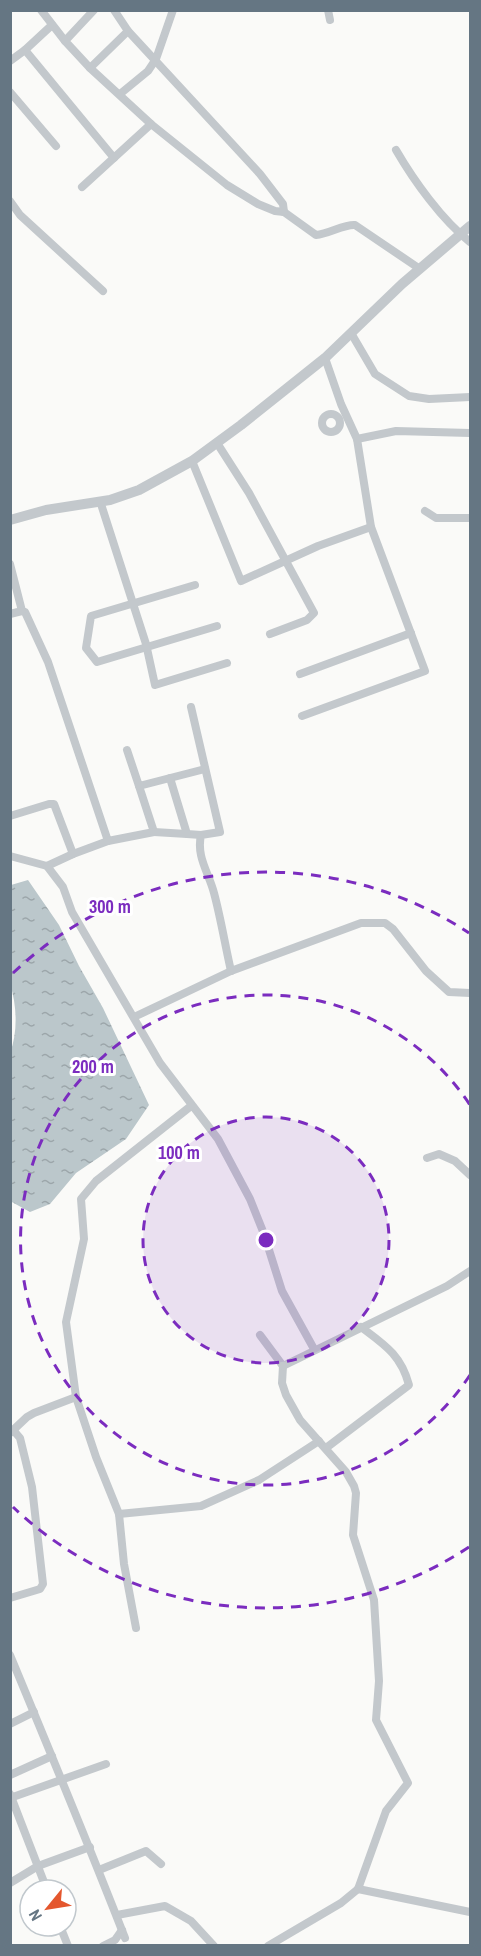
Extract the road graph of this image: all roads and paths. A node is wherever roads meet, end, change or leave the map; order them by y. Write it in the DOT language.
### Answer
graph roads {
  1 [pos="41,10"];
  2 [pos="94,10"];
  3 [pos="114,10"];
  4 [pos="172,10"];
  5 [pos="328,10"];
  6 [pos="330,20"];
  7 [pos="52,25"];
  8 [pos="128,31"];
  9 [pos="65,41"];
  10 [pos="25,50"];
  11 [pos="156,59"];
  12 [pos="10,61"];
  13 [pos="90,68"];
  14 [pos="10,92"];
  15 [pos="120,94"];
  16 [pos="151,124"];
  17 [pos="56,146"];
  18 [pos="396,150"];
  19 [pos="114,158"];
  20 [pos="82,187"];
  21 [pos="10,201"];
  22 [pos="284,212"];
  23 [pos="471,226"];
  24 [pos="460,234"];
  25 [pos="471,242"];
  26 [pos="420,269"];
  27 [pos="103,291"];
  28 [pos="351,333"];
  29 [pos="325,358"];
  30 [pos="471,397"];
  31 [pos="471,433"];
  32 [pos="357,439"];
  33 [pos="217,443"];
  34 [pos="192,461"];
  35 [pos="100,501"];
  36 [pos="425,512"];
  37 [pos="471,518"];
  38 [pos="10,520"];
  39 [pos="372,527"];
  40 [pos="287,561"];
  41 [pos="11,568"];
  42 [pos="195,585"];
  43 [pos="132,604"];
  44 [pos="22,611"];
  45 [pos="10,614"];
  46 [pos="217,626"];
  47 [pos="411,633"];
  48 [pos="270,634"];
  49 [pos="147,648"];
  50 [pos="227,663"];
  51 [pos="300,674"];
  52 [pos="191,707"];
  53 [pos="302,716"];
  54 [pos="127,750"];
  55 [pos="205,769"];
  56 [pos="170,778"];
  57 [pos="139,786"];
  58 [pos="10,816"];
  59 [pos="154,832"];
  60 [pos="187,834"];
  61 [pos="201,836"];
  62 [pos="108,841"];
  63 [pos="73,854"];
  64 [pos="10,856"];
  65 [pos="47,866"];
  66 [pos="231,971"];
  67 [pos="471,993"];
  68 [pos="134,1017"];
  69 [pos="191,1106"];
  70 [pos="428,1158"];
  71 [pos="471,1175"];
  72 [pos="471,1271"];
  73 [pos="361,1328"];
  74 [pos="260,1335"];
  75 [pos="314,1349"];
  76 [pos="283,1366"];
  77 [pos="76,1396"];
  78 [pos="12,1432"];
  79 [pos="319,1441"];
  80 [pos="326,1448"];
  81 [pos="119,1514"];
  82 [pos="10,1598"];
  83 [pos="136,1628"];
  84 [pos="10,1655"];
  85 [pos="34,1712"];
  86 [pos="10,1724"];
  87 [pos="52,1756"];
  88 [pos="106,1764"];
  89 [pos="10,1775"];
  90 [pos="61,1780"];
  91 [pos="11,1797"];
  92 [pos="90,1847"];
  93 [pos="160,1864"];
  94 [pos="38,1866"];
  95 [pos="99,1870"];
  96 [pos="42,1878"];
  97 [pos="10,1883"];
  98 [pos="358,1889"];
  99 [pos="471,1912"];
  100 [pos="117,1915"];
  101 [pos="103,1946"];
  102 [pos="214,1946"];
  103 [pos="268,1946"];
  1 -- 7 [label="street"];
  2 -- 9 [label="street"];
  3 -- 8 [label="street"];
  4 -- 11 [label="street"];
  5 -- 6 [label="street"];
  7 -- 9 [label="street"];
  7 -- 10 [label="street"];
  8 -- 11 [label="street"];
  8 -- 13 [label="street"];
  9 -- 13 [label="street"];
  10 -- 12 [label="street"];
  10 -- 19 [label="street"];
  11 -- 15 [label="street"];
  11 -- 22 [label="street"];
  13 -- 15 [label="street"];
  14 -- 17 [label="street"];
  15 -- 16 [label="street"];
  16 -- 19 [label="street"];
  16 -- 22 [label="street"];
  18 -- 24 [label="street"];
  19 -- 20 [label="street"];
  21 -- 27 [label="street"];
  22 -- 26 [label="street"];
  23 -- 24 [label="street"];
  24 -- 25 [label="street"];
  24 -- 26 [label="street"];
  26 -- 28 [label="street"];
  28 -- 29 [label="street"];
  28 -- 30 [label="street"];
  29 -- 32 [label="street"];
  29 -- 33 [label="street"];
  31 -- 32 [label="street"];
  32 -- 39 [label="street"];
  33 -- 34 [label="street"];
  33 -- 40 [label="street"];
  34 -- 35 [label="street"];
  34 -- 40 [label="street"];
  35 -- 38 [label="street"];
  35 -- 43 [label="street"];
  36 -- 37 [label="street"];
  39 -- 40 [label="street"];
  39 -- 47 [label="street"];
  40 -- 48 [label="street"];
  41 -- 44 [label="street"];
  42 -- 43 [label="street"];
  43 -- 49 [label="street"];
  43 -- 49 [label="street"];
  44 -- 45 [label="street"];
  44 -- 62 [label="street"];
  46 -- 49 [label="street"];
  47 -- 51 [label="street"];
  47 -- 53 [label="street"];
  49 -- 50 [label="street"];
  52 -- 55 [label="street"];
  54 -- 57 [label="street"];
  55 -- 56 [label="street"];
  55 -- 61 [label="street"];
  56 -- 57 [label="street"];
  56 -- 60 [label="street"];
  57 -- 59 [label="street"];
  58 -- 63 [label="street"];
  59 -- 60 [label="street"];
  59 -- 62 [label="street"];
  60 -- 61 [label="street"];
  61 -- 66 [label="street"];
  62 -- 63 [label="street"];
  63 -- 65 [label="street"];
  64 -- 65 [label="street"];
  65 -- 68 [label="street"];
  66 -- 67 [label="street"];
  66 -- 68 [label="street"];
  68 -- 69 [label="street"];
  69 -- 75 [label="street"];
  69 -- 77 [label="street"];
  70 -- 71 [label="street"];
  72 -- 73 [label="street"];
  73 -- 75 [label="street"];
  73 -- 80 [label="street"];
  74 -- 76 [label="street"];
  75 -- 76 [label="street"];
  76 -- 79 [label="street"];
  77 -- 78 [label="street"];
  77 -- 81 [label="street"];
  78 -- 82 [label="street"];
  79 -- 80 [label="street"];
  79 -- 81 [label="street"];
  80 -- 98 [label="street"];
  81 -- 83 [label="street"];
  84 -- 85 [label="street"];
  85 -- 86 [label="street"];
  85 -- 87 [label="street"];
  87 -- 89 [label="street"];
  87 -- 90 [label="street"];
  88 -- 90 [label="street"];
  90 -- 91 [label="street"];
  90 -- 92 [label="street"];
  91 -- 94 [label="street"];
  92 -- 94 [label="street"];
  92 -- 95 [label="street"];
  93 -- 95 [label="street"];
  94 -- 96 [label="street"];
  94 -- 97 [label="street"];
  95 -- 100 [label="street"];
  98 -- 99 [label="street"];
  98 -- 103 [label="street"];
  100 -- 101 [label="street"];
  100 -- 102 [label="street"];
}
